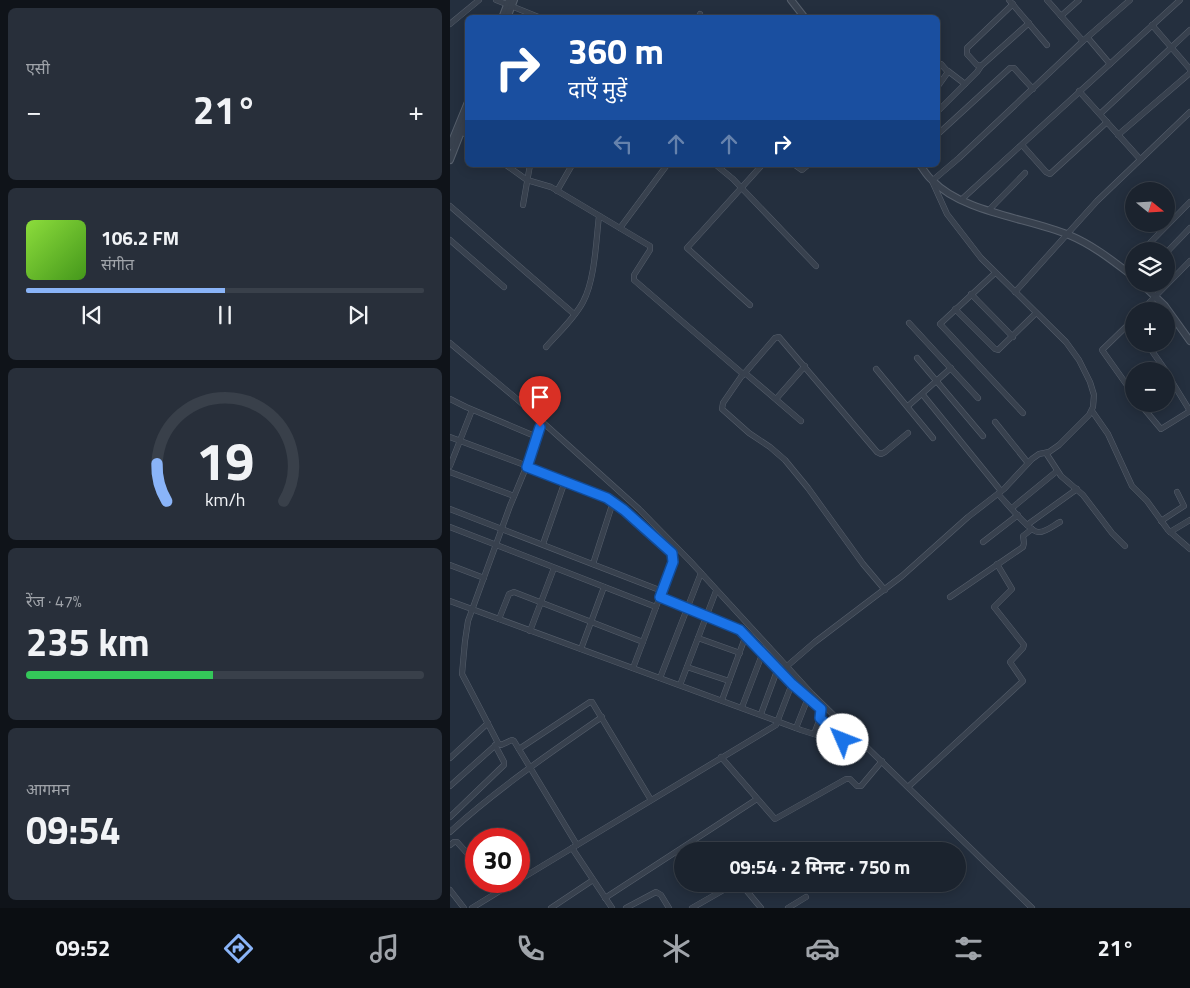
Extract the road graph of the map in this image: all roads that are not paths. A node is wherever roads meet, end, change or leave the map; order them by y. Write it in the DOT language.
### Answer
graph roads {
  1 [pos="479,0"];
  2 [pos="496,0"];
  3 [pos="791,0"];
  4 [pos="1047,0"];
  5 [pos="1079,0"];
  6 [pos="1130,0"];
  7 [pos="1180,0"];
  8 [pos="1011,2"];
  9 [pos="511,3"];
  10 [pos="504,15"];
  11 [pos="535,15"];
  12 [pos="803,15"];
  13 [pos="1060,16"];
  14 [pos="1029,23"];
  15 [pos="450,24"];
  16 [pos="1152,26"];
  17 [pos="1190,30"];
  18 [pos="1085,39"];
  19 [pos="1048,45"];
  20 [pos="1172,47"];
  21 [pos="940,64"];
  22 [pos="1110,64"];
  23 [pos="981,66"];
  24 [pos="1190,69"];
  25 [pos="948,71"];
  26 [pos="1190,73"];
  27 [pos="940,84"];
  28 [pos="965,84"];
  29 [pos="1033,89"];
  30 [pos="1079,91"];
  31 [pos="940,109"];
  32 [pos="465,111"];
  33 [pos="1190,112"];
  34 [pos="1100,114"];
  35 [pos="465,119"];
  36 [pos="1107,122"];
  37 [pos="459,129"];
  38 [pos="940,132"];
  39 [pos="465,134"];
  40 [pos="1118,135"];
  41 [pos="1022,145"];
  42 [pos="450,146"];
  43 [pos="1140,159"];
  44 [pos="450,160"];
  45 [pos="509,167"];
  46 [pos="530,167"];
  47 [pos="571,167"];
  48 [pos="666,167"];
  49 [pos="718,167"];
  50 [pos="760,167"];
  51 [pos="922,167"];
  52 [pos="1025,173"];
  53 [pos="527,180"];
  54 [pos="932,181"];
  55 [pos="741,188"];
  56 [pos="557,191"];
  57 [pos="961,200"];
  58 [pos="1190,202"];
  59 [pos="523,205"];
  60 [pos="450,206"];
  61 [pos="989,210"];
  62 [pos="599,216"];
  63 [pos="620,228"];
  64 [pos="1190,228"];
  65 [pos="1068,234"];
  66 [pos="450,240"];
  67 [pos="1151,242"];
  68 [pos="1175,244"];
  69 [pos="1190,261"];
  70 [pos="816,266"];
  71 [pos="1125,270"];
  72 [pos="995,273"];
  73 [pos="504,287"];
  74 [pos="1015,292"];
  75 [pos="1151,292"];
  76 [pos="971,294"];
  77 [pos="1156,296"];
  78 [pos="1150,302"];
  79 [pos="750,305"];
  80 [pos="955,308"];
  81 [pos="1036,313"];
  82 [pos="574,314"];
  83 [pos="909,323"];
  84 [pos="1125,328"];
  85 [pos="1013,337"];
  86 [pos="1189,337"];
  87 [pos="450,343"];
  88 [pos="546,347"];
  89 [pos="917,358"];
  90 [pos="805,366"];
  91 [pos="951,368"];
  92 [pos="876,369"];
  93 [pos="744,374"];
  94 [pos="937,382"];
  95 [pos="1125,382"];
  96 [pos="1175,387"];
  97 [pos="923,395"];
  98 [pos="978,398"];
  99 [pos="450,399"];
  100 [pos="776,400"];
  101 [pos="908,406"];
  102 [pos="472,410"];
  103 [pos="1092,411"];
  104 [pos="1190,411"];
  105 [pos="1147,412"];
  106 [pos="1023,413"];
  107 [pos="801,421"];
  108 [pos="995,422"];
  109 [pos="540,427"];
  110 [pos="908,432"];
  111 [pos="983,436"];
  112 [pos="537,437"];
  113 [pos="450,438"];
  114 [pos="933,438"];
  115 [pos="460,441"];
  116 [pos="1046,452"];
  117 [pos="1028,463"];
  118 [pos="450,466"];
  119 [pos="527,467"];
  120 [pos="1057,471"];
  121 [pos="450,472"];
  122 [pos="566,481"];
  123 [pos="1077,489"];
  124 [pos="1000,492"];
  125 [pos="1177,492"];
  126 [pos="514,496"];
  127 [pos="613,502"];
  128 [pos="1012,508"];
  129 [pos="450,509"];
  130 [pos="1018,515"];
  131 [pos="1190,520"];
  132 [pos="1161,521"];
  133 [pos="1060,522"];
  134 [pos="450,527"];
  135 [pos="1030,527"];
  136 [pos="502,528"];
  137 [pos="1170,532"];
  138 [pos="983,542"];
  139 [pos="543,544"];
  140 [pos="496,546"];
  141 [pos="1125,546"];
  142 [pos="1190,548"];
  143 [pos="593,564"];
  144 [pos="997,564"];
  145 [pos="450,565"];
  146 [pos="554,568"];
  147 [pos="701,573"];
  148 [pos="484,578"];
  149 [pos="604,587"];
  150 [pos="885,590"];
  151 [pos="662,591"];
  152 [pos="716,591"];
  153 [pos="660,597"];
  154 [pos="950,597"];
  155 [pos="450,601"];
  156 [pos="541,603"];
  157 [pos="656,607"];
  158 [pos="687,608"];
  159 [pos="472,610"];
  160 [pos="706,616"];
  161 [pos="498,619"];
  162 [pos="591,622"];
  163 [pos="530,631"];
  164 [pos="746,635"];
  165 [pos="698,638"];
  166 [pos="643,642"];
  167 [pos="582,649"];
  168 [pos="763,652"];
  169 [pos="740,653"];
  170 [pos="687,667"];
  171 [pos="786,667"];
  172 [pos="633,668"];
  173 [pos="778,668"];
  174 [pos="795,676"];
  175 [pos="660,678"];
  176 [pos="729,681"];
  177 [pos="792,684"];
  178 [pos="680,685"];
  179 [pos="808,698"];
  180 [pos="722,700"];
  181 [pos="742,708"];
  182 [pos="760,714"];
  183 [pos="602,717"];
  184 [pos="820,718"];
  185 [pos="778,721"];
  186 [pos="488,723"];
  187 [pos="796,728"];
  188 [pos="814,734"];
  189 [pos="496,744"];
  190 [pos="519,749"];
  191 [pos="451,757"];
  192 [pos="721,757"];
  193 [pos="882,761"];
  194 [pos="529,767"];
  195 [pos="450,786"];
  196 [pos="908,787"];
  197 [pos="757,799"];
  198 [pos="651,800"];
  199 [pos="450,817"];
  200 [pos="450,831"];
  201 [pos="450,846"];
  202 [pos="574,846"];
  203 [pos="465,851"];
  204 [pos="530,873"];
  205 [pos="593,880"];
  206 [pos="450,890"];
  207 [pos="720,892"];
  208 [pos="748,892"];
  209 [pos="497,893"];
  210 [pos="806,897"];
  211 [pos="605,898"];
  212 [pos="464,908"];
  213 [pos="472,908"];
  214 [pos="551,908"];
  215 [pos="612,908"];
  216 [pos="626,908"];
  217 [pos="669,908"];
  218 [pos="692,908"];
  219 [pos="761,908"];
  220 [pos="788,908"];
  221 [pos="1032,908"];
  1 -- 15 [label="street"];
  2 -- 9 [label="street"];
  3 -- 12 [label="street"];
  4 -- 13 [label="street"];
  5 -- 13 [label="street"];
  6 -- 18 [label="street"];
  7 -- 16 [label="street"];
  8 -- 14 [label="street"];
  8 -- 23 [label="street"];
  9 -- 10 [label="street"];
  9 -- 11 [label="street"];
  13 -- 18 [label="street"];
  14 -- 19 [label="street"];
  14 -- 23 [label="street"];
  16 -- 20 [label="street"];
  16 -- 22 [label="street"];
  17 -- 20 [label="street"];
  18 -- 22 [label="street"];
  18 -- 29 [label="street"];
  20 -- 24 [label="street"];
  20 -- 34 [label="street"];
  21 -- 25 [label="street"];
  22 -- 30 [label="street"];
  23 -- 28 [label="street"];
  25 -- 27 [label="street"];
  25 -- 28 [label="street"];
  26 -- 40 [label="street"];
  28 -- 31 [label="street"];
  29 -- 38 [label="street"];
  29 -- 54 [label="street"];
  30 -- 34 [label="street"];
  30 -- 41 [label="street"];
  32 -- 37 [label="street"];
  33 -- 43 [label="street"];
  34 -- 36 [label="street"];
  35 -- 37 [label="street"];
  36 -- 40 [label="street"];
  36 -- 41 [label="street"];
  37 -- 39 [label="street"];
  37 -- 42 [label="street"];
  37 -- 44 [label="street"];
  40 -- 43 [label="street"];
  41 -- 57 [label="street"];
  43 -- 65 [label="street"];
  45 -- 53 [label="street"];
  46 -- 53 [label="street"];
  47 -- 56 [label="street"];
  48 -- 63 [label="street"];
  49 -- 55 [label="street"];
  50 -- 55 [label="street"];
  51 -- 54 [label="street"];
  52 -- 61 [label="street"];
  53 -- 56 [label="street"];
  53 -- 59 [label="street"];
  54 -- 57 [label="street"];
  54 -- 72 [label="street"];
  55 -- 70 [label="street"];
  55 -- 79 [label="street"];
  56 -- 62 [label="street"];
  57 -- 61 [label="street"];
  58 -- 67 [label="street"];
  60 -- 82 [label="street"];
  61 -- 65 [label="street"];
  62 -- 63 [label="street"];
  62 -- 82 [label="street"];
  63 -- 93 [label="street"];
  64 -- 68 [label="street"];
  65 -- 71 [label="street"];
  65 -- 74 [label="street"];
  66 -- 73 [label="street"];
  69 -- 77 [label="street"];
  72 -- 74 [label="street"];
  72 -- 76 [label="street"];
  74 -- 81 [label="street"];
  75 -- 77 [label="street"];
  76 -- 80 [label="street"];
  76 -- 85 [label="street"];
  77 -- 78 [label="street"];
  77 -- 86 [label="street"];
  80 -- 85 [label="street"];
  80 -- 106 [label="street"];
  81 -- 85 [label="street"];
  81 -- 103 [label="street"];
  82 -- 88 [label="street"];
  83 -- 91 [label="street"];
  84 -- 95 [label="street"];
  87 -- 147 [label="street"];
  89 -- 94 [label="street"];
  90 -- 93 [label="street"];
  90 -- 100 [label="street"];
  90 -- 110 [label="street"];
  91 -- 94 [label="street"];
  91 -- 98 [label="street"];
  92 -- 101 [label="street"];
  93 -- 100 [label="street"];
  93 -- 150 [label="street"];
  94 -- 97 [label="street"];
  94 -- 111 [label="street"];
  96 -- 104 [label="street"];
  97 -- 101 [label="street"];
  97 -- 124 [label="street"];
  99 -- 102 [label="street"];
  100 -- 107 [label="street"];
  101 -- 114 [label="street"];
  102 -- 112 [label="street"];
  102 -- 115 [label="street"];
  103 -- 116 [label="street"];
  103 -- 132 [label="street"];
  104 -- 105 [label="street"];
  108 -- 117 [label="street"];
  109 -- 112 [label="street"];
  112 -- 119 [label="street"];
  113 -- 115 [label="street"];
  115 -- 118 [label="street"];
  115 -- 119 [label="street"];
  116 -- 117 [label="street"];
  116 -- 120 [label="street"];
  117 -- 124 [label="street"];
  119 -- 122 [label="street"];
  119 -- 126 [label="street"];
  120 -- 123 [label="street"];
  120 -- 128 [label="street"];
  121 -- 126 [label="street"];
  122 -- 127 [label="street"];
  122 -- 139 [label="street"];
  123 -- 135 [label="street"];
  123 -- 141 [label="street"];
  124 -- 128 [label="street"];
  124 -- 150 [label="street"];
  125 -- 132 [label="street"];
  126 -- 136 [label="street"];
  127 -- 143 [label="street"];
  127 -- 151 [label="street"];
  128 -- 130 [label="street"];
  129 -- 136 [label="street"];
  130 -- 135 [label="street"];
  130 -- 138 [label="street"];
  131 -- 137 [label="street"];
  132 -- 137 [label="street"];
  133 -- 135 [label="street"];
  134 -- 140 [label="street"];
  135 -- 144 [label="street"];
  136 -- 139 [label="street"];
  136 -- 140 [label="street"];
  137 -- 142 [label="street"];
  139 -- 143 [label="street"];
  140 -- 146 [label="street"];
  140 -- 148 [label="street"];
  143 -- 151 [label="street"];
  144 -- 154 [label="street"];
  144 -- 196 [label="street"];
  145 -- 148 [label="street"];
  146 -- 149 [label="street"];
  146 -- 156 [label="street"];
  147 -- 152 [label="street"];
  147 -- 158 [label="street"];
  148 -- 159 [label="street"];
  149 -- 157 [label="street"];
  149 -- 162 [label="street"];
  150 -- 171 [label="street"];
  151 -- 153 [label="street"];
  152 -- 160 [label="street"];
  152 -- 171 [label="street"];
  153 -- 157 [label="street"];
  153 -- 158 [label="street"];
  155 -- 159 [label="street"];
  156 -- 161 [label="street"];
  156 -- 162 [label="street"];
  156 -- 163 [label="street"];
  157 -- 166 [label="street"];
  158 -- 160 [label="street"];
  158 -- 175 [label="street"];
  159 -- 161 [label="street"];
  159 -- 186 [label="street"];
  160 -- 164 [label="street"];
  160 -- 165 [label="street"];
  161 -- 163 [label="street"];
  162 -- 166 [label="street"];
  162 -- 167 [label="street"];
  163 -- 167 [label="street"];
  164 -- 168 [label="street"];
  164 -- 169 [label="street"];
  165 -- 169 [label="street"];
  165 -- 170 [label="street"];
  166 -- 172 [label="street"];
  167 -- 172 [label="street"];
  168 -- 173 [label="street"];
  168 -- 181 [label="street"];
  169 -- 176 [label="street"];
  170 -- 176 [label="street"];
  170 -- 178 [label="street"];
  171 -- 174 [label="street"];
  172 -- 175 [label="street"];
  173 -- 177 [label="street"];
  173 -- 182 [label="street"];
  174 -- 177 [label="street"];
  174 -- 193 [label="street"];
  175 -- 178 [label="street"];
  176 -- 180 [label="street"];
  177 -- 179 [label="street"];
  177 -- 185 [label="street"];
  178 -- 180 [label="street"];
  179 -- 184 [label="street"];
  179 -- 187 [label="street"];
  180 -- 181 [label="street"];
  181 -- 182 [label="street"];
  182 -- 185 [label="street"];
  183 -- 190 [label="street"];
  183 -- 194 [label="street"];
  183 -- 198 [label="street"];
  184 -- 188 [label="street"];
  184 -- 188 [label="street"];
  185 -- 187 [label="street"];
  185 -- 192 [label="street"];
  186 -- 189 [label="street"];
  186 -- 191 [label="street"];
  187 -- 188 [label="street"];
  189 -- 190 [label="street"];
  189 -- 195 [label="street"];
  189 -- 199 [label="street"];
  190 -- 194 [label="street"];
  192 -- 197 [label="street"];
  192 -- 198 [label="street"];
  193 -- 196 [label="street"];
  193 -- 197 [label="street"];
  194 -- 200 [label="street"];
  194 -- 202 [label="street"];
  196 -- 221 [label="street"];
  197 -- 211 [label="street"];
  198 -- 202 [label="street"];
  201 -- 203 [label="street"];
  202 -- 204 [label="street"];
  202 -- 205 [label="street"];
  205 -- 211 [label="street"];
  205 -- 214 [label="street"];
  206 -- 212 [label="street"];
  207 -- 218 [label="street"];
  208 -- 219 [label="street"];
  209 -- 213 [label="street"];
  210 -- 220 [label="street"];
  211 -- 215 [label="street"];
  216 -- 217 [label="street"];
}
